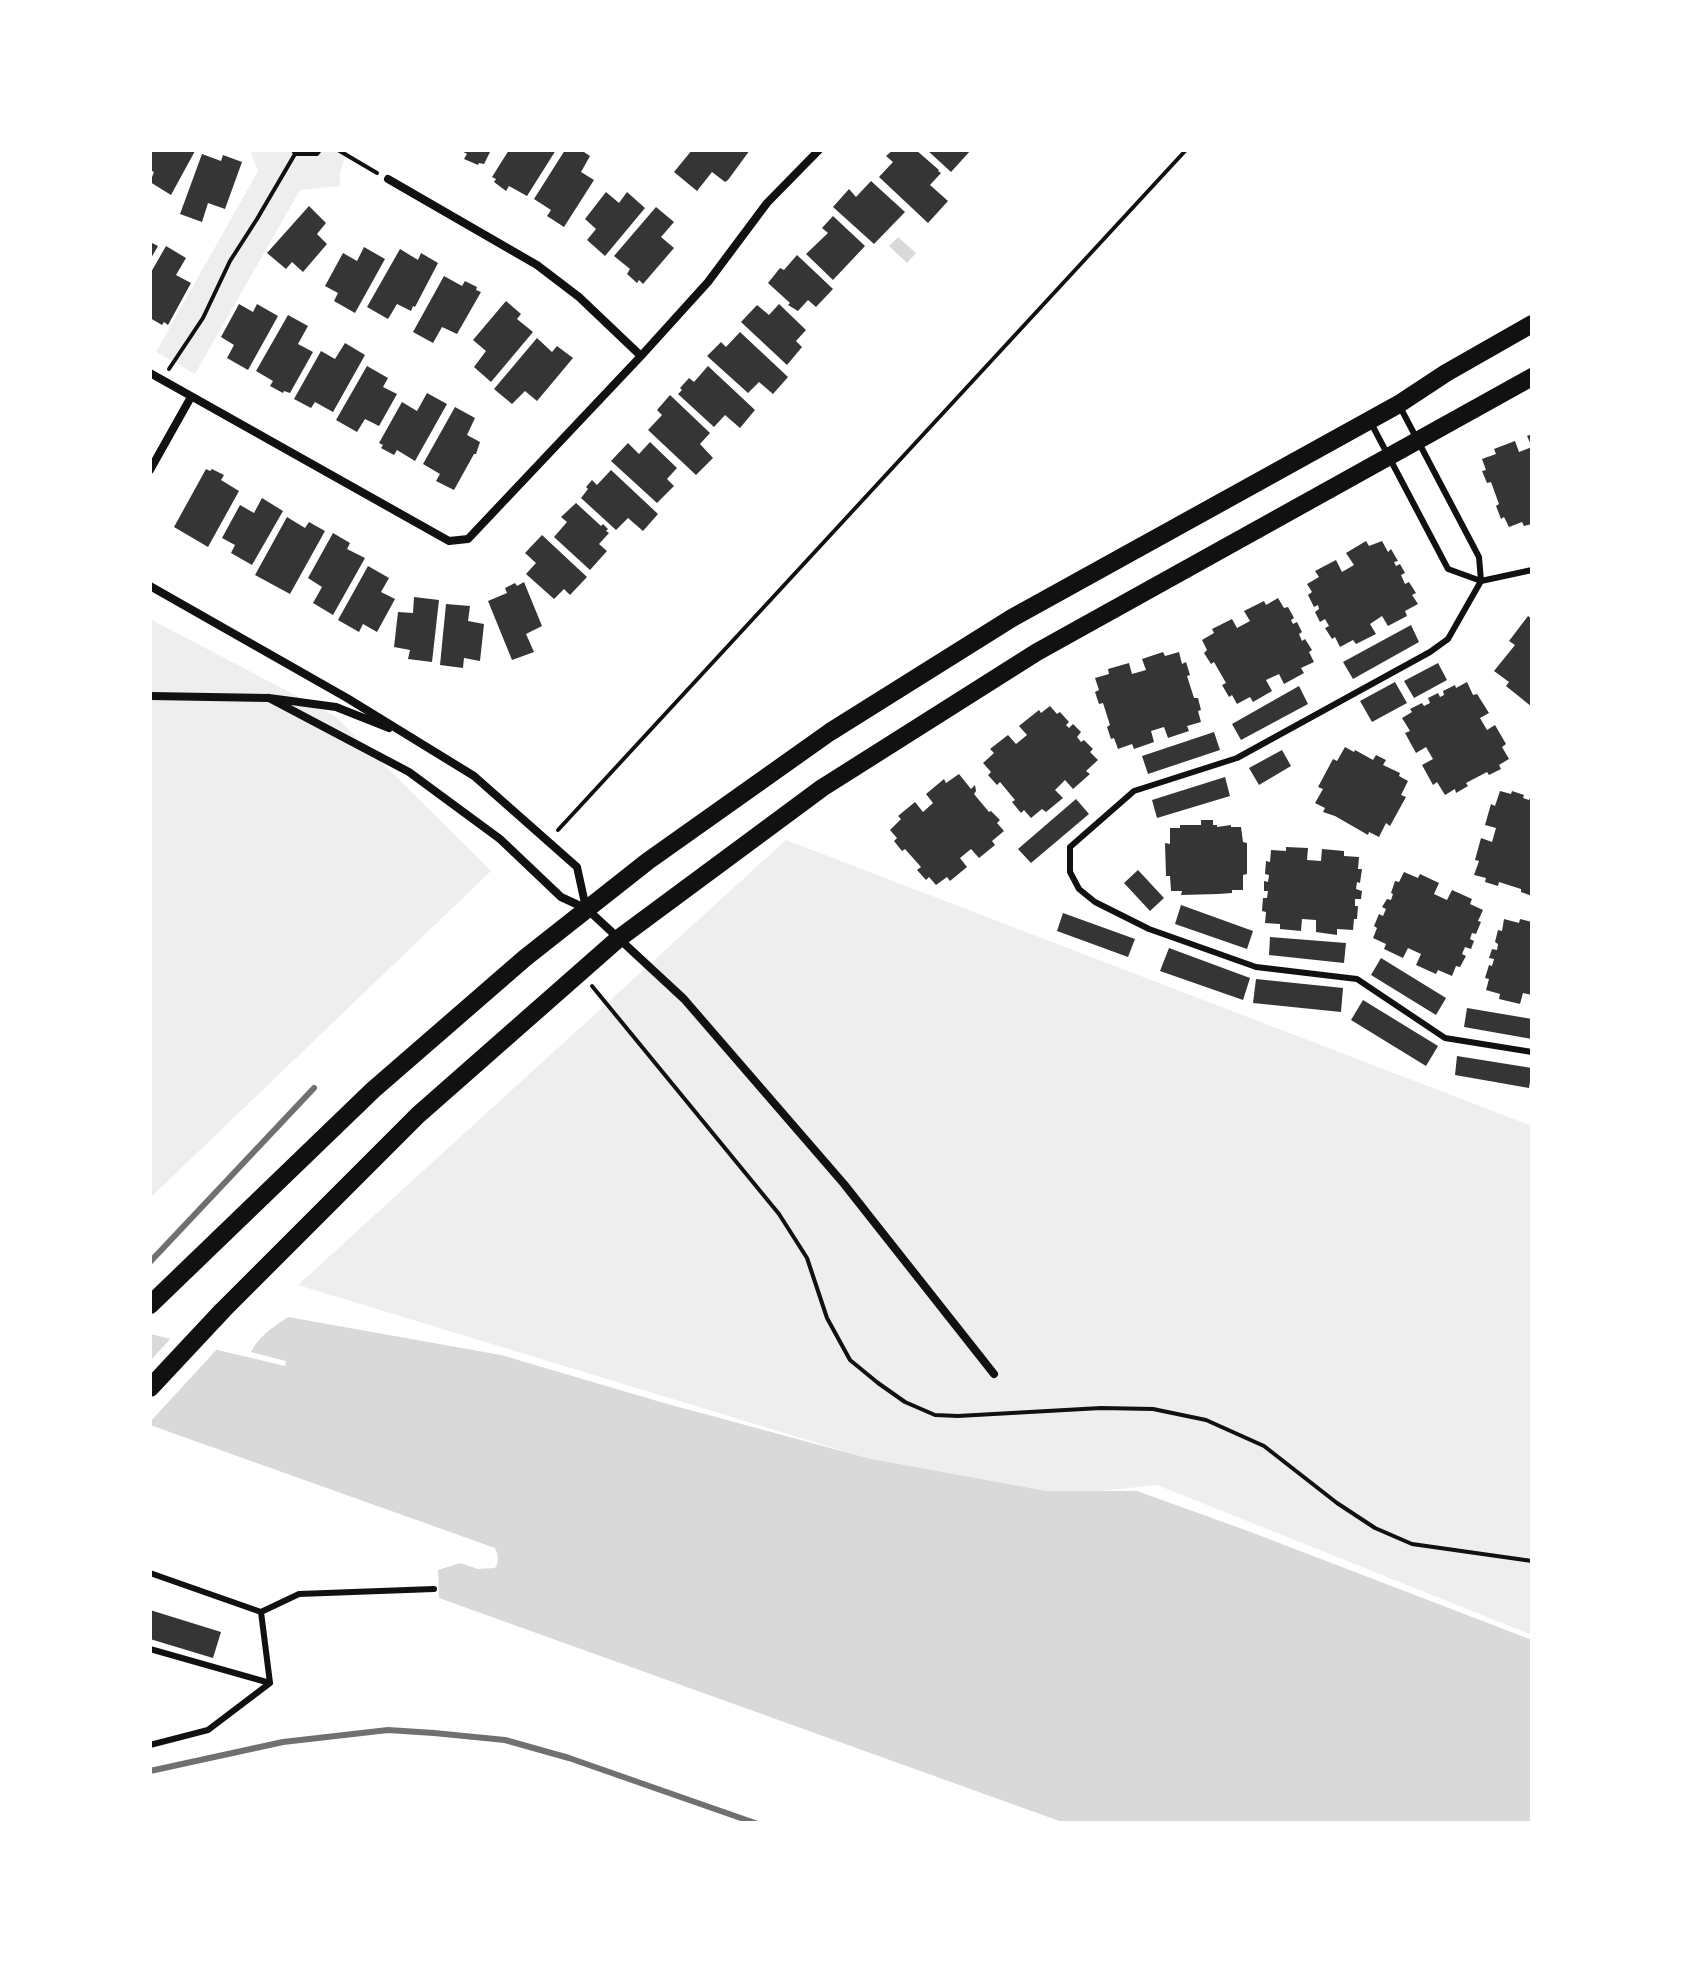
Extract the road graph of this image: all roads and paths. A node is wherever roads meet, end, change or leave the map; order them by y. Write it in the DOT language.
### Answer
graph roads {
  1 [pos="320,150"];
  2 [pos="338,150"];
  3 [pos="819,150"];
  4 [pos="1186,150"];
  5 [pos="294,152"];
  6 [pos="388,179"];
  7 [pos="1532,324"];
  8 [pos="641,356"];
  9 [pos="150,373"];
  10 [pos="1532,377"];
  11 [pos="162,380"];
  12 [pos="191,397"];
  13 [pos="1399,404"];
  14 [pos="1369,419"];
  15 [pos="1419,440"];
  16 [pos="1388,457"];
  17 [pos="150,470"];
  18 [pos="1532,570"];
  19 [pos="1481,581"];
  20 [pos="150,586"];
  21 [pos="150,696"];
  22 [pos="269,698"];
  23 [pos="408,735"];
  24 [pos="547,841"];
  25 [pos="587,909"];
  26 [pos="618,939"];
  27 [pos="578,974"];
  28 [pos="1532,1052"];
  29 [pos="150,1305"];
  30 [pos="994,1374"];
  31 [pos="150,1388"];
  32 [pos="1532,1561"];
  33 [pos="150,1573"];
  34 [pos="434,1589"];
  35 [pos="261,1612"];
  36 [pos="150,1649"];
  37 [pos="270,1683"];
  38 [pos="150,1745"];
  1 -- 5 [label="path"];
  2 -- 6 [label="path"];
  3 -- 8 [label="street"];
  4 -- 24 [label="path"];
  5 -- 11 [label="path"];
  6 -- 8 [label="street"];
  7 -- 13 [label="main road"];
  8 -- 12 [label="street"];
  9 -- 11 [label="street"];
  10 -- 15 [label="main road"];
  11 -- 12 [label="street"];
  12 -- 17 [label="street"];
  13 -- 14 [label="main road"];
  13 -- 15 [label="lane"];
  14 -- 16 [label="lane"];
  14 -- 25 [label="main road"];
  15 -- 16 [label="main road"];
  15 -- 19 [label="lane"];
  16 -- 19 [label="lane"];
  16 -- 26 [label="main road"];
  18 -- 19 [label="lane"];
  19 -- 28 [label="lane"];
  20 -- 23 [label="street"];
  21 -- 22 [label="street"];
  22 -- 23 [label="street"];
  22 -- 25 [label="street"];
  23 -- 24 [label="street"];
  24 -- 25 [label="street"];
  25 -- 26 [label="street"];
  25 -- 29 [label="main road"];
  26 -- 27 [label="main road"];
  26 -- 30 [label="street"];
  27 -- 31 [label="main road"];
  27 -- 32 [label="path"];
  33 -- 35 [label="lane"];
  34 -- 35 [label="lane"];
  35 -- 37 [label="lane"];
  36 -- 37 [label="lane"];
  37 -- 38 [label="lane"];
}
